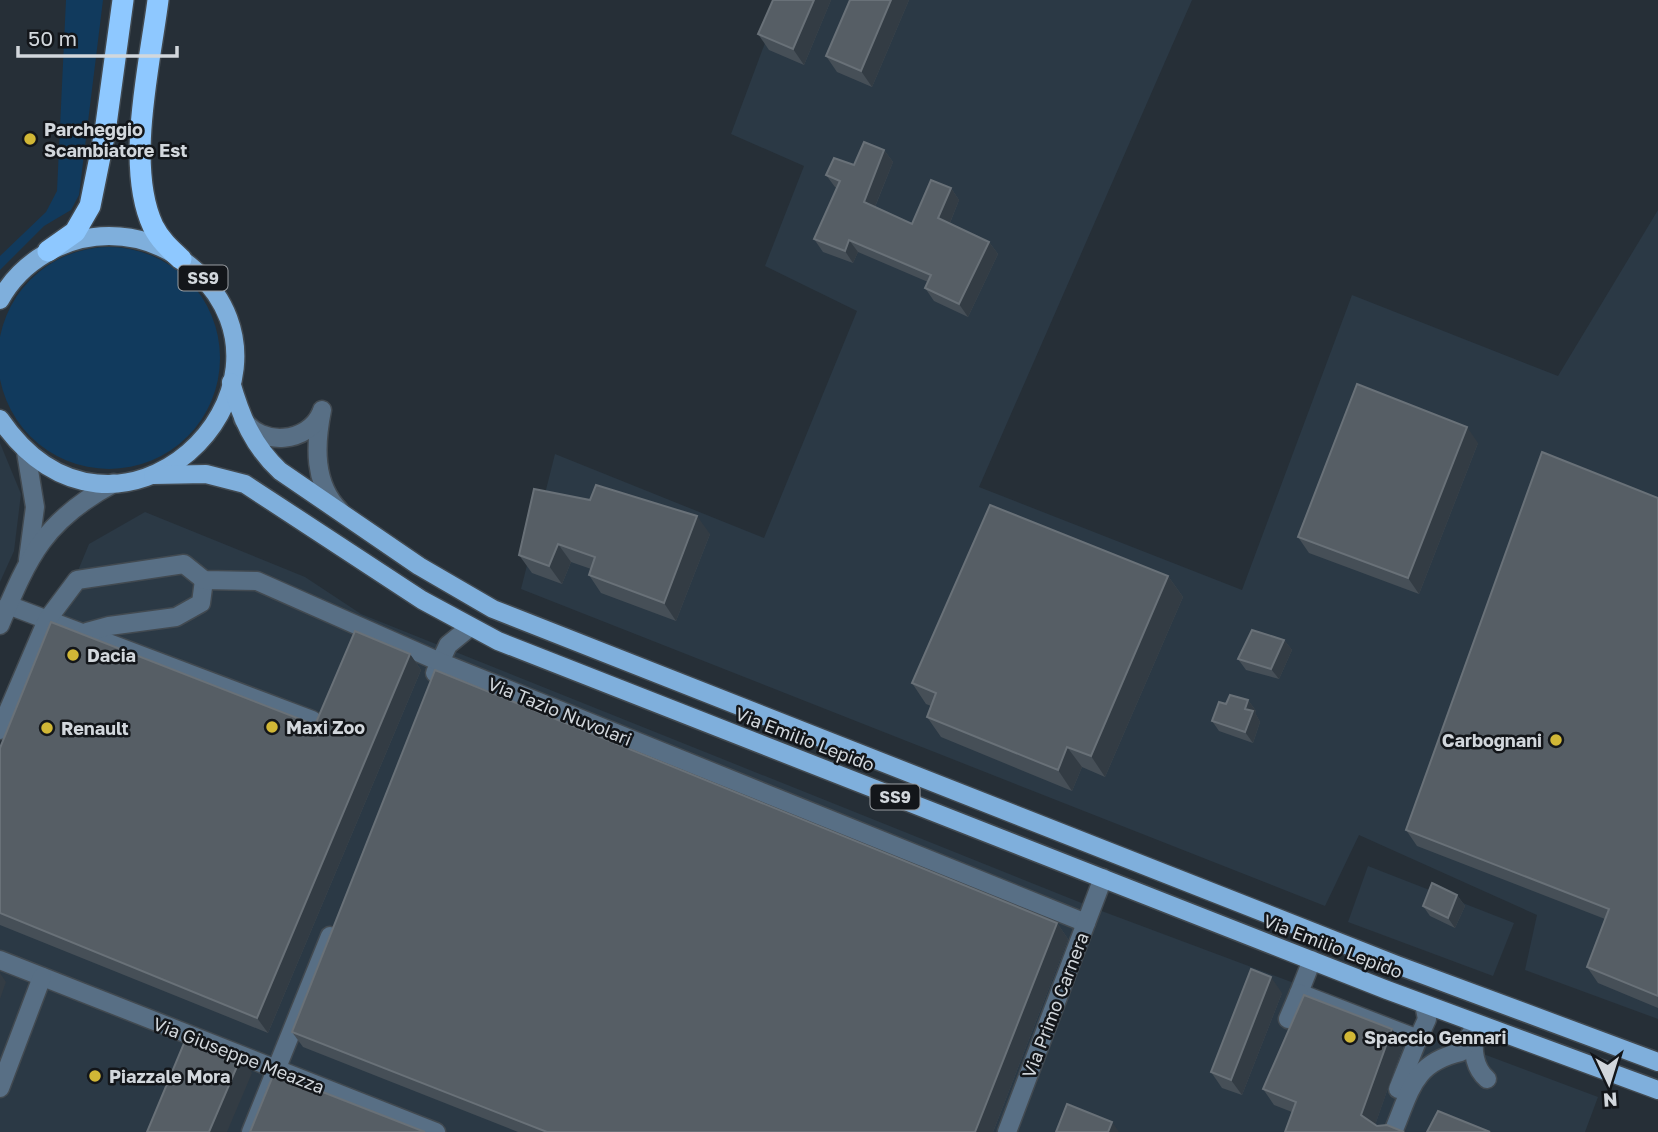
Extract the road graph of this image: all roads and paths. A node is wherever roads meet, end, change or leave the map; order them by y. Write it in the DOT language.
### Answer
graph roads {
  1 [pos="122,0"];
  2 [pos="158,0"];
  3 [pos="48,251"];
  4 [pos="181,259"];
  5 [pos="0,300"];
  6 [pos="231,382"];
  7 [pos="242,417"];
  8 [pos="0,419"];
  9 [pos="26,452"];
  10 [pos="153,475"];
  11 [pos="114,483"];
  12 [pos="351,520"];
  13 [pos="28,563"];
  14 [pos="204,580"];
  15 [pos="8,605"];
  16 [pos="47,620"];
  17 [pos="0,625"];
  18 [pos="470,627"];
  19 [pos="86,632"];
  20 [pos="440,662"];
  21 [pos="430,687"];
  22 [pos="312,720"];
  23 [pos="0,730"];
  24 [pos="1103,878"];
  25 [pos="336,922"];
  26 [pos="1086,923"];
  27 [pos="0,960"];
  28 [pos="1312,960"];
  29 [pos="41,977"];
  30 [pos="1299,993"];
  31 [pos="1424,1004"];
  32 [pos="1288,1019"];
  33 [pos="1476,1024"];
  34 [pos="1418,1039"];
  35 [pos="1658,1062"];
  36 [pos="275,1069"];
  37 [pos="1487,1079"];
  38 [pos="0,1088"];
  39 [pos="1398,1089"];
  40 [pos="1658,1090"];
  41 [pos="1393,1131"];
  42 [pos="251,1132"];
  43 [pos="436,1132"];
  44 [pos="1007,1132"];
  1 -- 3 [label="highway"];
  2 -- 4 [label="highway"];
  3 -- 4 [label="main road, SS9"];
  3 -- 5 [label="main road, SS9"];
  4 -- 6 [label="main road, SS9"];
  6 -- 7 [label="main road, Via Emilio Lepido / SS9"];
  6 -- 10 [label="main road, SS9"];
  7 -- 12 [label="main road, Via Emilio Lepido / SS9"];
  7 -- 12 [label="street, Via Emilio Lepido"];
  8 -- 9 [label="main road, SS9"];
  9 -- 11 [label="main road, SS9"];
  9 -- 13 [label="street"];
  10 -- 11 [label="main road, SS9"];
  10 -- 18 [label="main road, Via Emilio Lepido / SS9"];
  11 -- 13 [label="street"];
  12 -- 35 [label="main road, Via Emilio Lepido / SS9"];
  13 -- 15 [label="street"];
  14 -- 16 [label="street, Via Tazio Nuvolari"];
  14 -- 19 [label="street"];
  14 -- 20 [label="street, Via Tazio Nuvolari"];
  15 -- 16 [label="street"];
  15 -- 17 [label="street"];
  16 -- 19 [label="street"];
  16 -- 23 [label="street, Via Tazio Nuvolari"];
  18 -- 20 [label="street"];
  18 -- 24 [label="main road, Via Emilio Lepido / SS9"];
  19 -- 22 [label="street"];
  20 -- 21 [label="street"];
  20 -- 26 [label="street, Via Tazio Nuvolari"];
  24 -- 26 [label="street, Via Primo Carnera"];
  24 -- 28 [label="main road, Via Emilio Lepido / SS9"];
  25 -- 36 [label="street"];
  26 -- 44 [label="street, Via Primo Carnera"];
  27 -- 29 [label="street, Via Giuseppe Meazza"];
  28 -- 30 [label="street"];
  28 -- 31 [label="main road, Via Emilio Lepido / SS9"];
  29 -- 36 [label="street, Via Giuseppe Meazza"];
  29 -- 38 [label="street"];
  30 -- 32 [label="street"];
  30 -- 34 [label="street"];
  31 -- 33 [label="main road, Via Emilio Lepido / SS9"];
  31 -- 34 [label="street"];
  33 -- 37 [label="street"];
  33 -- 40 [label="main road, Via Emilio Lepido / SS9"];
  33 -- 41 [label="street"];
  34 -- 39 [label="street"];
  36 -- 42 [label="street"];
  36 -- 43 [label="street, Via Giuseppe Meazza"];
}
